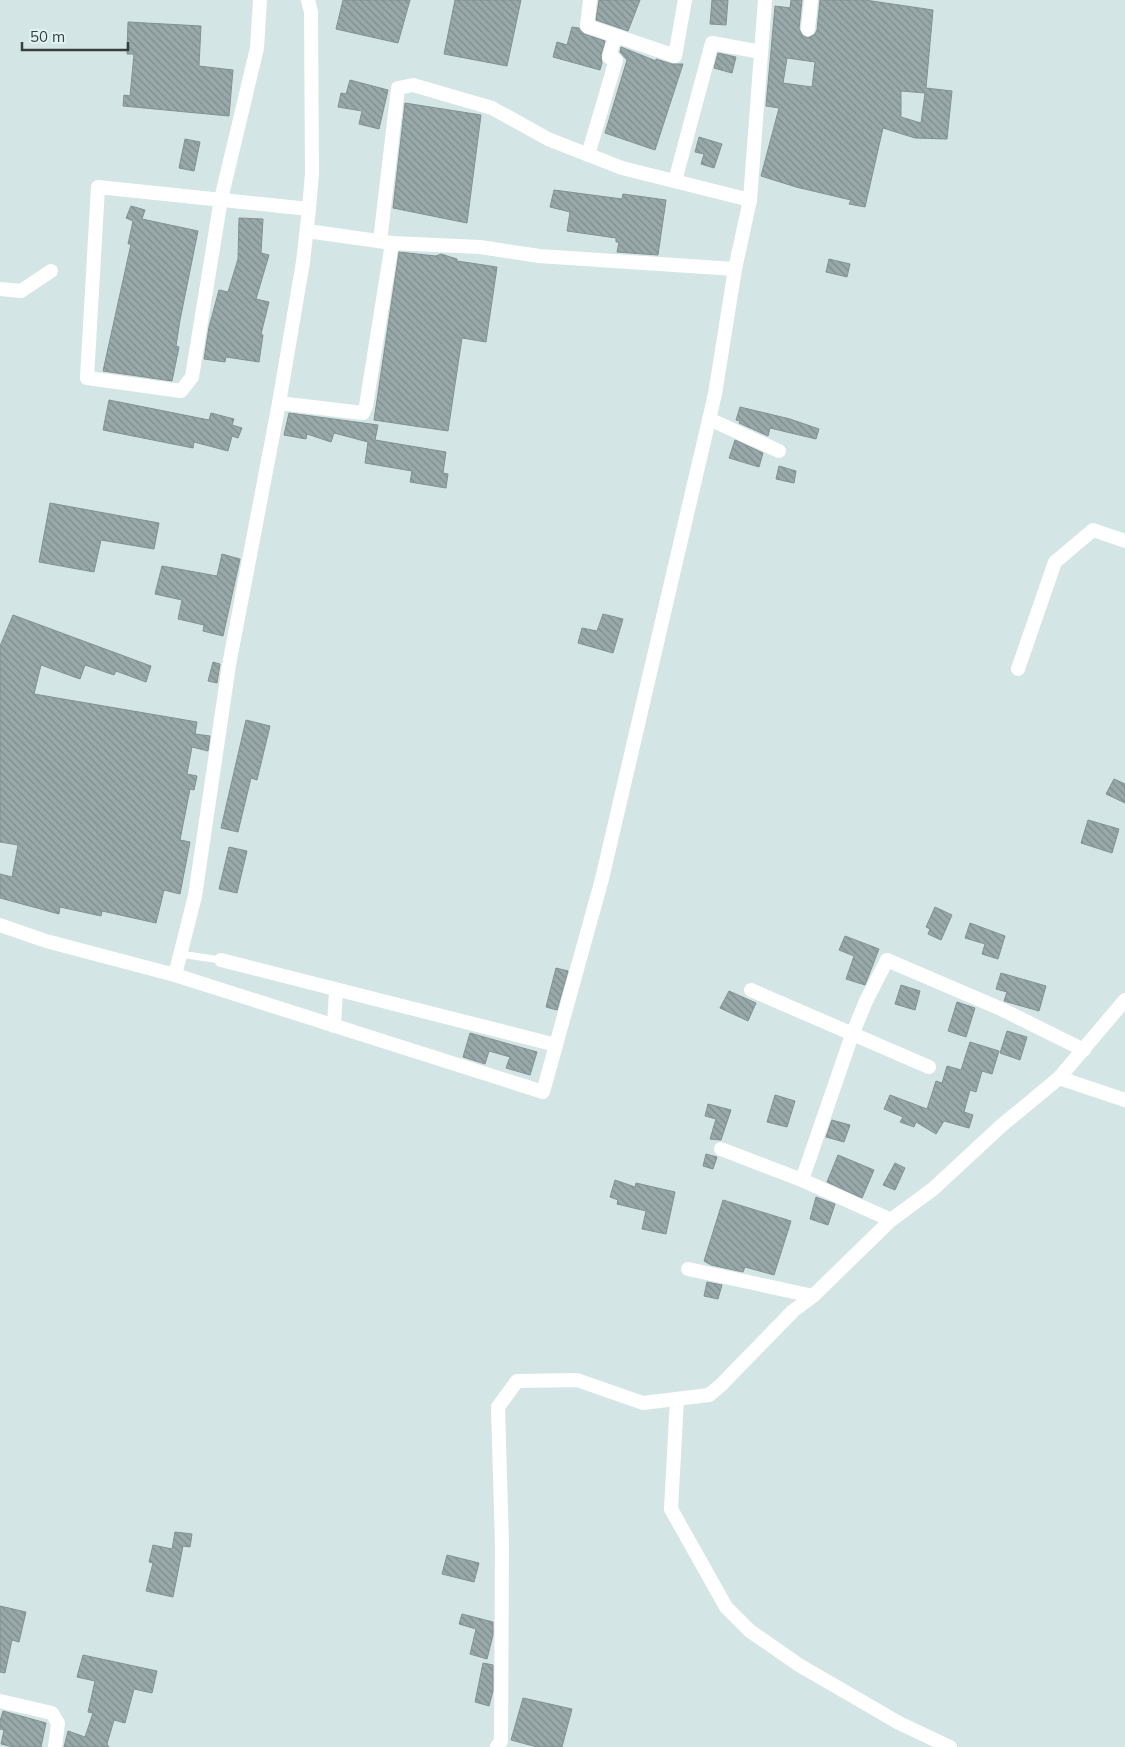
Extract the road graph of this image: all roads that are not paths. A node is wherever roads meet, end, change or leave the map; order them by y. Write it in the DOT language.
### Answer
graph roads {
  1 [pos="260,0"];
  2 [pos="308,0"];
  3 [pos="590,0"];
  4 [pos="686,0"];
  5 [pos="765,0"];
  6 [pos="811,0"];
  7 [pos="808,29"];
  8 [pos="615,37"];
  9 [pos="761,52"];
  10 [pos="588,155"];
  11 [pos="675,181"];
  12 [pos="221,199"];
  13 [pos="750,200"];
  14 [pos="309,209"];
  15 [pos="307,231"];
  16 [pos="386,242"];
  17 [pos="735,269"];
  18 [pos="51,270"];
  19 [pos="0,288"];
  20 [pos="279,404"];
  21 [pos="709,419"];
  22 [pos="779,451"];
  23 [pos="1125,541"];
  24 [pos="1018,669"];
  25 [pos="0,926"];
  26 [pos="180,954"];
  27 [pos="221,960"];
  28 [pos="175,975"];
  29 [pos="336,990"];
  30 [pos="751,990"];
  31 [pos="1123,1007"];
  32 [pos="334,1026"];
  33 [pos="852,1035"];
  34 [pos="556,1045"];
  35 [pos="1084,1050"];
  36 [pos="929,1067"];
  37 [pos="1059,1078"];
  38 [pos="1125,1100"];
  39 [pos="721,1149"];
  40 [pos="802,1180"];
  41 [pos="891,1220"];
  42 [pos="688,1269"];
  43 [pos="813,1296"];
  44 [pos="677,1399"];
  45 [pos="0,1701"];
  46 [pos="55,1747"];
  47 [pos="496,1747"];
  48 [pos="950,1747"];
  1 -- 12 [label="street"];
  2 -- 14 [label="street"];
  3 -- 8 [label="street"];
  4 -- 8 [label="street"];
  5 -- 9 [label="street"];
  6 -- 7 [label="street"];
  8 -- 10 [label="street"];
  9 -- 11 [label="street"];
  9 -- 13 [label="street"];
  10 -- 11 [label="street"];
  10 -- 16 [label="street"];
  11 -- 13 [label="street"];
  12 -- 12 [label="street"];
  12 -- 14 [label="street"];
  13 -- 17 [label="street"];
  14 -- 15 [label="street"];
  15 -- 16 [label="street"];
  15 -- 20 [label="street"];
  16 -- 17 [label="street"];
  16 -- 20 [label="street"];
  17 -- 21 [label="street"];
  18 -- 19 [label="street"];
  20 -- 26 [label="street"];
  21 -- 22 [label="street"];
  21 -- 34 [label="street"];
  23 -- 24 [label="street"];
  25 -- 28 [label="street"];
  26 -- 27 [label="lane"];
  26 -- 28 [label="street"];
  27 -- 29 [label="street"];
  28 -- 32 [label="street"];
  29 -- 32 [label="street"];
  29 -- 34 [label="street"];
  30 -- 33 [label="street"];
  31 -- 35 [label="street"];
  32 -- 34 [label="street"];
  33 -- 35 [label="street"];
  33 -- 36 [label="street"];
  33 -- 40 [label="street"];
  35 -- 37 [label="street"];
  37 -- 38 [label="street"];
  37 -- 41 [label="street"];
  39 -- 40 [label="street"];
  40 -- 41 [label="street"];
  41 -- 43 [label="street"];
  42 -- 43 [label="street"];
  43 -- 44 [label="street"];
  44 -- 47 [label="street"];
  44 -- 48 [label="street"];
  45 -- 46 [label="street"];
}
